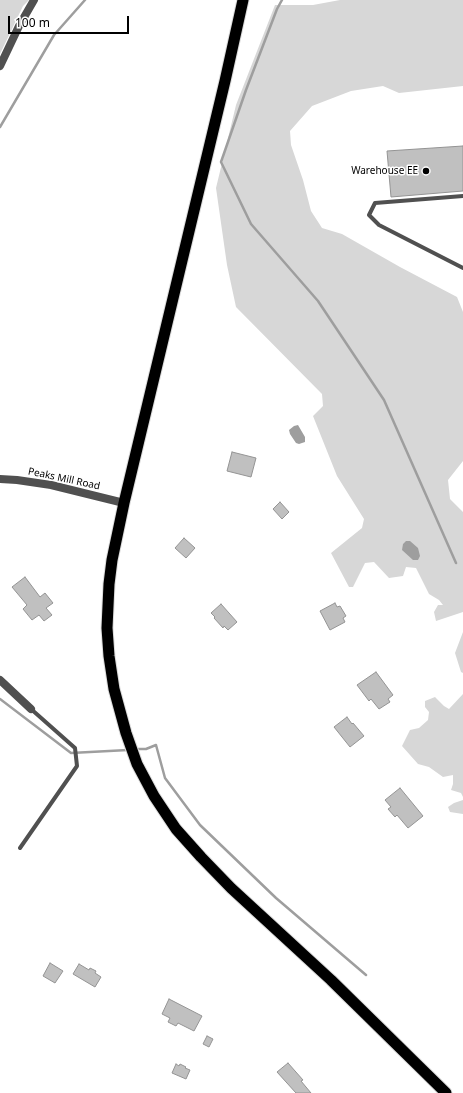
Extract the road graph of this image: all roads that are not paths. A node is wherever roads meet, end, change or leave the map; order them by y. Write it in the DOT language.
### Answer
graph roads {
  1 [pos="34,0"];
  2 [pos="243,0"];
  3 [pos="0,66"];
  4 [pos="463,196"];
  5 [pos="463,268"];
  6 [pos="0,479"];
  7 [pos="124,503"];
  8 [pos="0,680"];
  9 [pos="31,709"];
  10 [pos="20,848"];
  11 [pos="446,1093"];
  1 -- 3 [label="street"];
  2 -- 7 [label="highway"];
  4 -- 5 [label="lane"];
  6 -- 7 [label="street, Peaks Mill Road"];
  7 -- 11 [label="highway"];
  8 -- 9 [label="street"];
  9 -- 10 [label="lane"];
}
